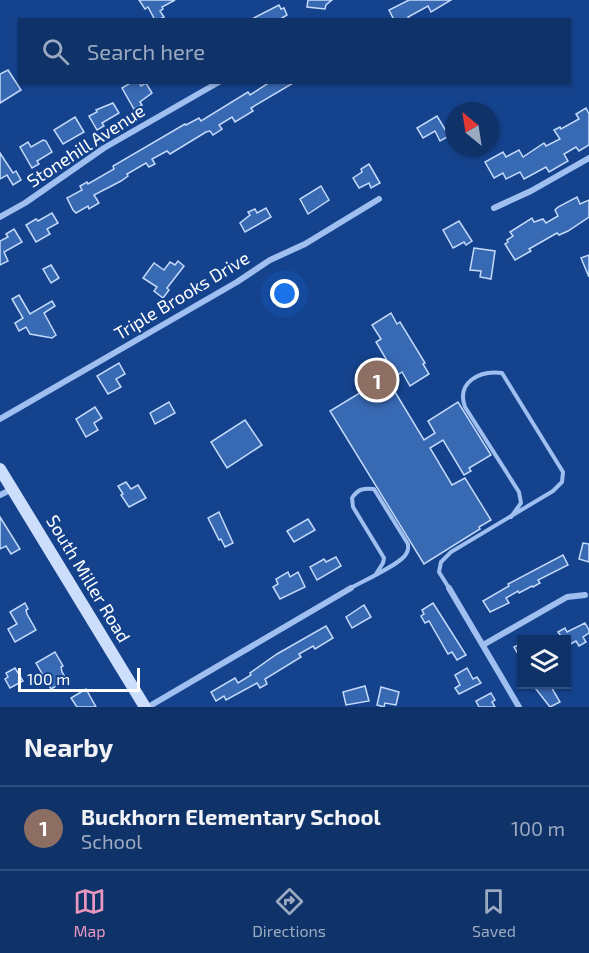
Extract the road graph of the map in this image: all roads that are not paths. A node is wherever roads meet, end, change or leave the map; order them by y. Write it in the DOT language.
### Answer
graph roads {
  1 [pos="216,84"];
  2 [pos="589,158"];
  3 [pos="379,199"];
  4 [pos="494,208"];
  5 [pos="0,217"];
  6 [pos="0,419"];
  7 [pos="2,475"];
  8 [pos="12,489"];
  9 [pos="0,495"];
  10 [pos="511,517"];
  11 [pos="376,574"];
  12 [pos="351,588"];
  13 [pos="449,588"];
  14 [pos="585,595"];
  15 [pos="483,645"];
  16 [pos="147,707"];
  17 [pos="519,707"];
  1 -- 5 [label="street, Stonehill Avenue"];
  2 -- 4 [label="street"];
  3 -- 6 [label="street, Triple Brooks Drive"];
  7 -- 8 [label="street, South Miller Road"];
  8 -- 9 [label="street"];
  8 -- 16 [label="street, South Miller Road"];
  10 -- 10 [label="lane"];
  10 -- 13 [label="lane"];
  11 -- 11 [label="lane"];
  11 -- 12 [label="lane"];
  12 -- 16 [label="street"];
  13 -- 15 [label="street"];
  14 -- 15 [label="street"];
  15 -- 17 [label="street"];
}
